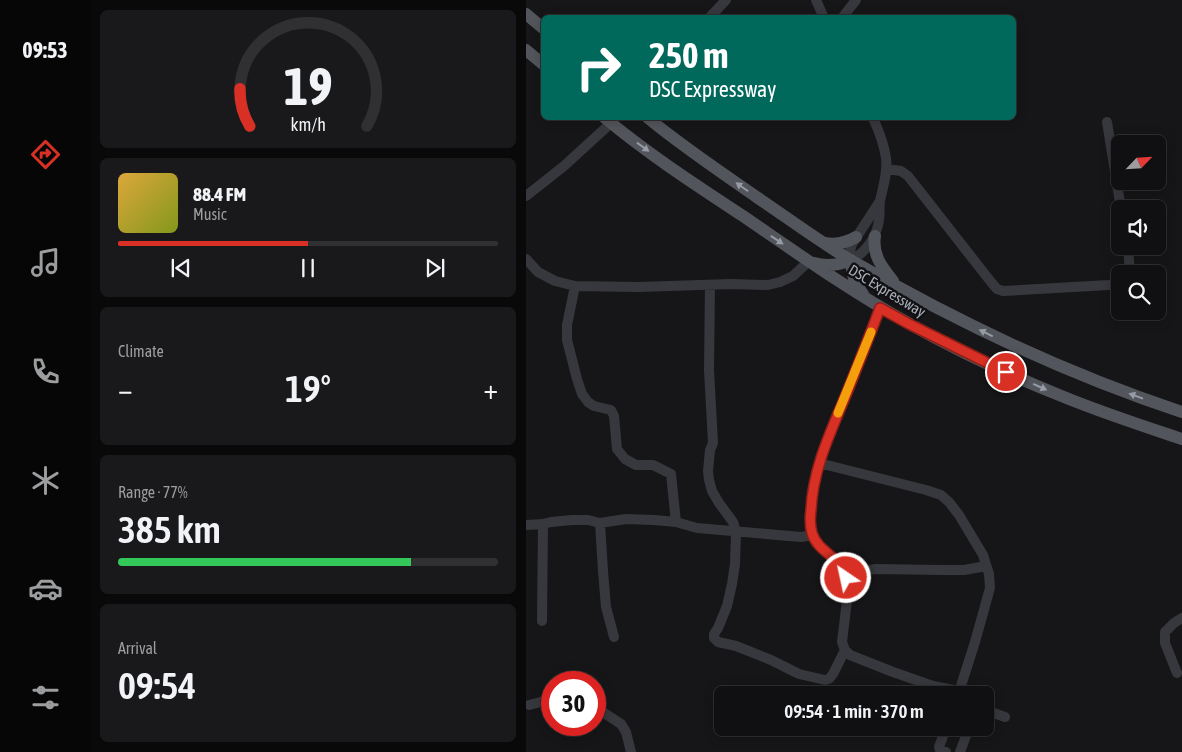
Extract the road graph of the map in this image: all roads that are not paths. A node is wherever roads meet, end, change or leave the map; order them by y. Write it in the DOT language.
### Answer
graph roads {
  1 [pos="726,0"];
  2 [pos="816,0"];
  3 [pos="856,0"];
  4 [pos="526,14"];
  5 [pos="712,15"];
  6 [pos="823,15"];
  7 [pos="844,15"];
  8 [pos="541,26"];
  9 [pos="526,50"];
  10 [pos="541,62"];
  11 [pos="610,120"];
  12 [pos="612,120"];
  13 [pos="642,120"];
  14 [pos="650,120"];
  15 [pos="875,120"];
  16 [pos="1107,122"];
  17 [pos="664,131"];
  18 [pos="886,169"];
  19 [pos="526,196"];
  20 [pos="1120,200"];
  21 [pos="880,201"];
  22 [pos="875,236"];
  23 [pos="856,237"];
  24 [pos="824,242"];
  25 [pos="526,259"];
  26 [pos="851,260"];
  27 [pos="809,261"];
  28 [pos="710,285"];
  29 [pos="896,285"];
  30 [pos="1111,285"];
  31 [pos="575,286"];
  32 [pos="868,300"];
  33 [pos="880,308"];
  34 [pos="1181,409"];
  35 [pos="1182,439"];
  36 [pos="819,463"];
  37 [pos="676,522"];
  38 [pos="600,523"];
  39 [pos="543,524"];
  40 [pos="526,525"];
  41 [pos="736,532"];
  42 [pos="813,535"];
  43 [pos="986,566"];
  44 [pos="844,570"];
  45 [pos="1182,618"];
  46 [pos="542,621"];
  47 [pos="614,637"];
  48 [pos="845,650"];
  49 [pos="1177,673"];
  50 [pos="934,686"];
  51 [pos="960,686"];
  52 [pos="541,702"];
  53 [pos="529,705"];
  54 [pos="994,713"];
  55 [pos="606,714"];
  56 [pos="1005,717"];
  57 [pos="943,736"];
  58 [pos="966,736"];
  59 [pos="631,752"];
  60 [pos="946,752"];
  61 [pos="960,752"];
  1 -- 5 [label="street"];
  2 -- 6 [label="street"];
  3 -- 7 [label="street"];
  4 -- 8 [label="main road"];
  9 -- 10 [label="main road"];
  11 -- 19 [label="street"];
  12 -- 27 [label="main road, DSC Expressway, one-way"];
  13 -- 17 [label="main road"];
  14 -- 17 [label="main road, DSC Expressway"];
  15 -- 18 [label="street"];
  16 -- 20 [label="street"];
  24 -- 17 [label="main road, DSC Expressway, one-way"];
  18 -- 21 [label="street"];
  18 -- 30 [label="street"];
  21 -- 22 [label="street"];
  21 -- 23 [label="street"];
  22 -- 26 [label="street"];
  22 -- 29 [label="main road"];
  23 -- 24 [label="main road"];
  23 -- 26 [label="street"];
  24 -- 26 [label="main road, DSC Expressway"];
  25 -- 31 [label="street"];
  26 -- 27 [label="main road"];
  26 -- 29 [label="main road, DSC Expressway"];
  26 -- 32 [label="main road"];
  27 -- 28 [label="street"];
  27 -- 32 [label="main road, DSC Expressway"];
  28 -- 31 [label="street"];
  28 -- 41 [label="street"];
  34 -- 29 [label="main road, DSC Expressway, one-way"];
  31 -- 37 [label="street"];
  32 -- 33 [label="main road, DSC Expressway"];
  33 -- 35 [label="main road, DSC Expressway, one-way"];
  33 -- 36 [label="street"];
  36 -- 42 [label="street"];
  36 -- 43 [label="street"];
  37 -- 38 [label="street"];
  37 -- 41 [label="street"];
  38 -- 39 [label="street"];
  38 -- 47 [label="street"];
  39 -- 40 [label="street"];
  39 -- 46 [label="street"];
  41 -- 42 [label="street"];
  41 -- 48 [label="street"];
  42 -- 44 [label="street"];
  43 -- 44 [label="street"];
  43 -- 51 [label="street"];
  44 -- 48 [label="street"];
  45 -- 49 [label="street"];
  48 -- 50 [label="street"];
  52 -- 53 [label="street"];
  54 -- 56 [label="street"];
  55 -- 59 [label="street"];
  57 -- 60 [label="street"];
  58 -- 61 [label="street"];
}
